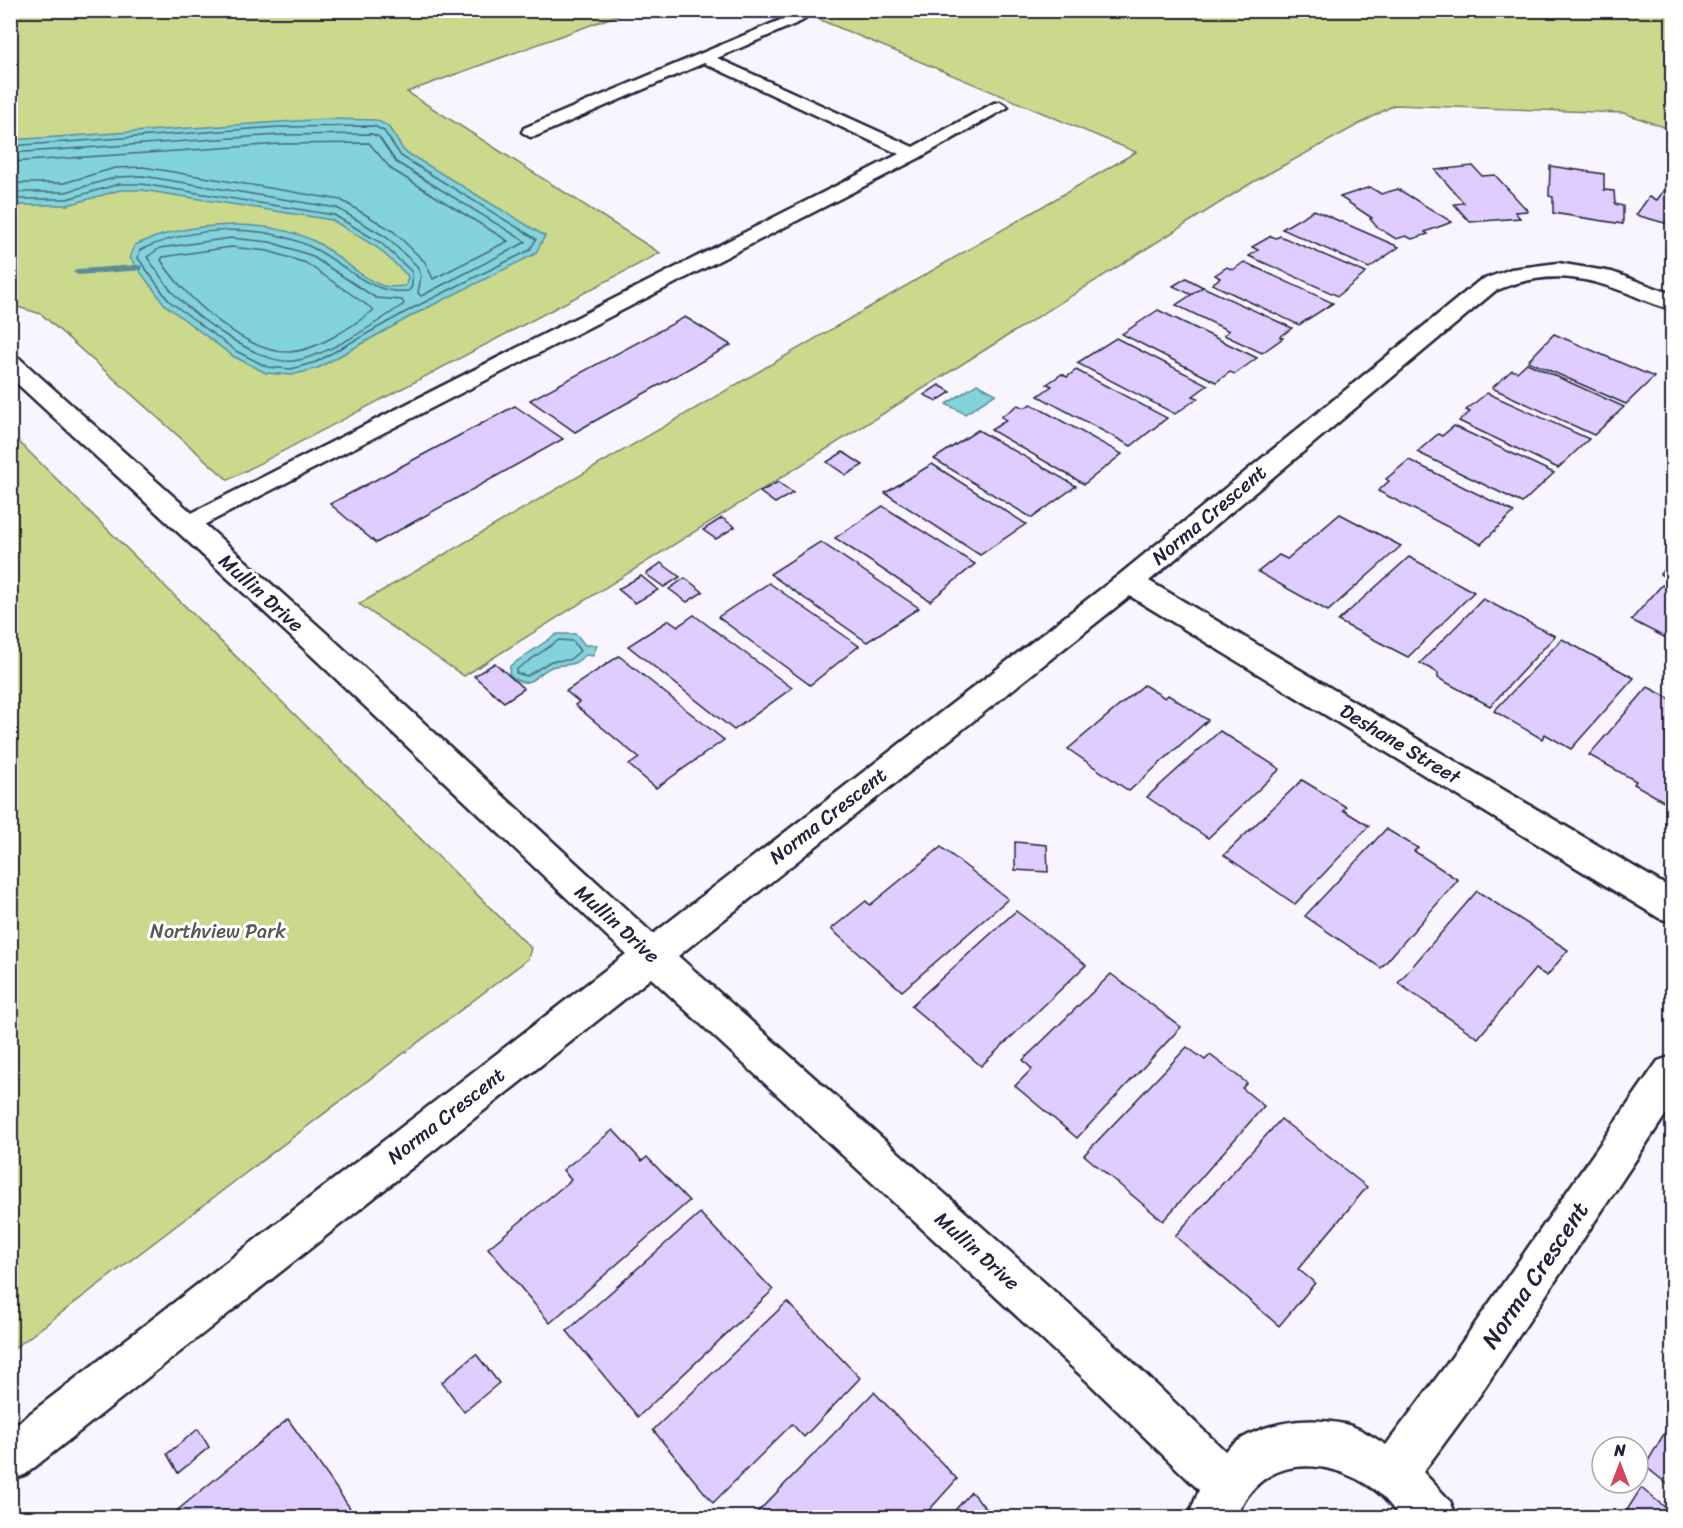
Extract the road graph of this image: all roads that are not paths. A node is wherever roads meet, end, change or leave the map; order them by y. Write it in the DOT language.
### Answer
graph roads {
  1 [pos="797,18"];
  2 [pos="705,58"];
  3 [pos="1000,107"];
  4 [pos="530,132"];
  5 [pos="913,154"];
  6 [pos="1672,302"];
  7 [pos="10,363"];
  8 [pos="186,525"];
  9 [pos="1128,582"];
  10 [pos="1672,907"];
  11 [pos="651,955"];
  12 [pos="1672,1074"];
  13 [pos="10,1458"];
  14 [pos="1393,1474"];
  15 [pos="1219,1501"];
  16 [pos="1433,1518"];
  1 -- 2 [label="lane"];
  2 -- 4 [label="lane"];
  2 -- 5 [label="lane"];
  3 -- 5 [label="lane"];
  5 -- 8 [label="lane"];
  6 -- 9 [label="street, Norma Crescent"];
  7 -- 8 [label="street, Mullin Drive"];
  8 -- 11 [label="street, Mullin Drive"];
  9 -- 10 [label="street, Deshane Street"];
  9 -- 11 [label="street, Norma Crescent"];
  11 -- 13 [label="street, Norma Crescent"];
  11 -- 15 [label="street, Mullin Drive"];
  12 -- 14 [label="street, Norma Crescent"];
  14 -- 15 [label="street"];
  14 -- 16 [label="street"];
}
